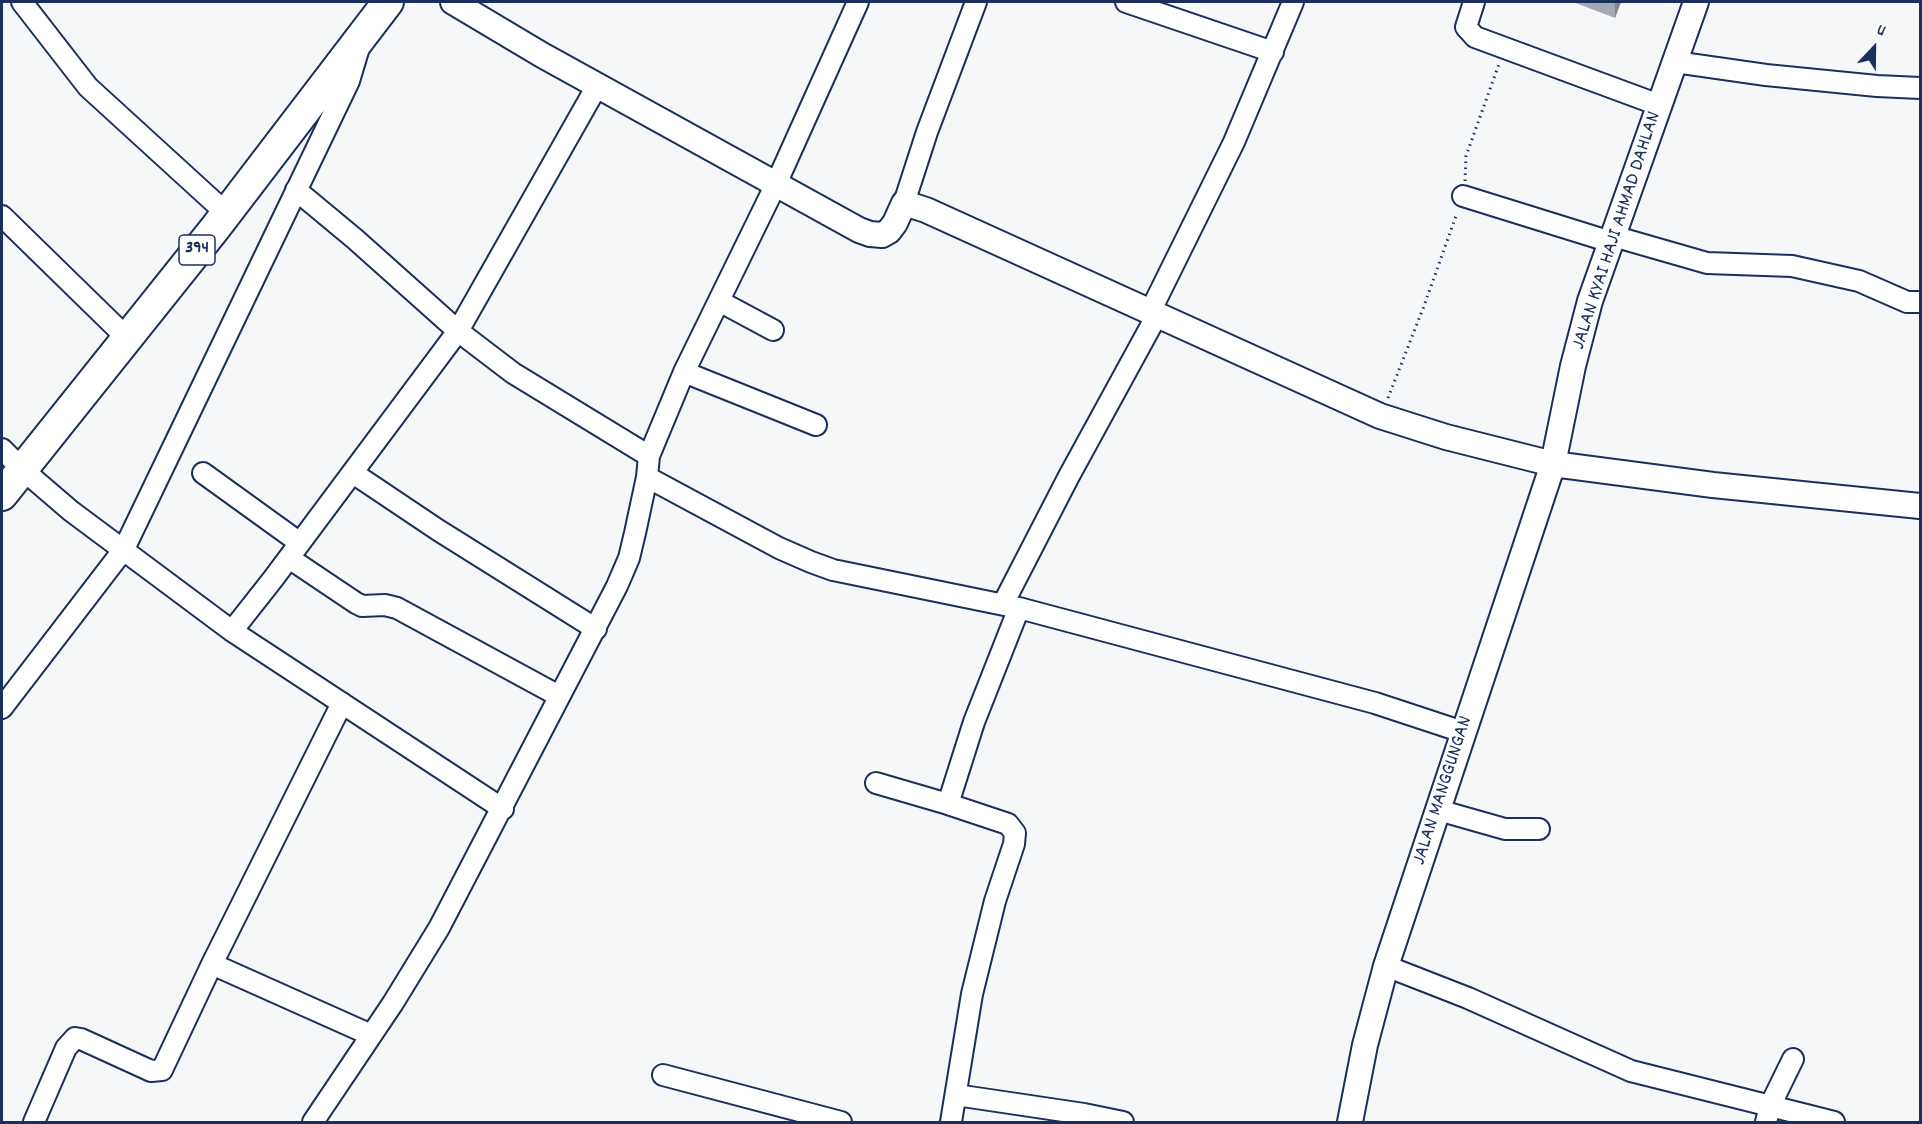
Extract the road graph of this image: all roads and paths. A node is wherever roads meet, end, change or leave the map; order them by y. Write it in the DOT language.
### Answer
graph roads {
  1 [pos="22,2"];
  2 [pos="388,2"];
  3 [pos="453,2"];
  4 [pos="858,2"];
  5 [pos="976,2"];
  6 [pos="1126,2"];
  7 [pos="1293,2"];
  8 [pos="1474,2"];
  9 [pos="1696,2"];
  10 [pos="363,34"];
  11 [pos="1505,48"];
  12 [pos="1272,52"];
  13 [pos="1675,62"];
  14 [pos="597,86"];
  15 [pos="1920,88"];
  16 [pos="1659,105"];
  17 [pos="776,184"];
  18 [pos="296,190"];
  19 [pos="1463,196"];
  20 [pos="904,203"];
  21 [pos="226,213"];
  22 [pos="2,216"];
  23 [pos="1612,239"];
  24 [pos="719,301"];
  25 [pos="1920,303"];
  26 [pos="1154,314"];
  27 [pos="773,330"];
  28 [pos="458,331"];
  29 [pos="127,338"];
  30 [pos="684,372"];
  31 [pos="1380,416"];
  32 [pos="816,425"];
  33 [pos="649,456"];
  34 [pos="12,459"];
  35 [pos="1552,464"];
  36 [pos="203,473"];
  37 [pos="353,473"];
  38 [pos="647,477"];
  39 [pos="2,495"];
  40 [pos="1920,506"];
  41 [pos="124,549"];
  42 [pos="295,550"];
  43 [pos="1011,606"];
  44 [pos="596,629"];
  45 [pos="232,631"];
  46 [pos="560,696"];
  47 [pos="342,703"];
  48 [pos="2,708"];
  49 [pos="1463,732"];
  50 [pos="876,783"];
  51 [pos="948,804"];
  52 [pos="503,809"];
  53 [pos="1438,810"];
  54 [pos="1539,830"];
  55 [pos="212,964"];
  56 [pos="1386,966"];
  57 [pos="371,1035"];
  58 [pos="1793,1059"];
  59 [pos="663,1075"];
  60 [pos="956,1095"];
  61 [pos="1768,1114"];
  62 [pos="34,1122"];
  63 [pos="313,1122"];
  64 [pos="841,1122"];
  65 [pos="951,1122"];
  66 [pos="1124,1122"];
  67 [pos="1350,1122"];
  68 [pos="1834,1122"];
  1 -- 21 [label="street"];
  2 -- 10 [label="main road, 394"];
  3 -- 14 [label="street"];
  4 -- 17 [label="street"];
  5 -- 20 [label="street"];
  6 -- 12 [label="street"];
  7 -- 12 [label="street"];
  8 -- 11 [label="street"];
  9 -- 13 [label="street, JALAN KYAI HAJI AHMAD DAHLAN"];
  10 -- 18 [label="street"];
  10 -- 21 [label="main road, 394"];
  11 -- 16 [label="street"];
  11 -- 19 [label="path"];
  12 -- 26 [label="street"];
  13 -- 15 [label="street"];
  13 -- 16 [label="street, JALAN KYAI HAJI AHMAD DAHLAN"];
  14 -- 17 [label="street"];
  14 -- 28 [label="street"];
  16 -- 23 [label="street, JALAN KYAI HAJI AHMAD DAHLAN"];
  17 -- 20 [label="street"];
  17 -- 24 [label="street"];
  18 -- 28 [label="street"];
  18 -- 41 [label="street"];
  19 -- 23 [label="street"];
  19 -- 31 [label="path"];
  20 -- 26 [label="street"];
  21 -- 29 [label="main road, 394"];
  22 -- 29 [label="street"];
  23 -- 25 [label="street"];
  23 -- 35 [label="street, JALAN KYAI HAJI AHMAD DAHLAN"];
  24 -- 27 [label="street"];
  24 -- 30 [label="street"];
  26 -- 31 [label="street"];
  26 -- 43 [label="street"];
  28 -- 33 [label="street"];
  28 -- 37 [label="street"];
  29 -- 34 [label="main road, 394"];
  30 -- 32 [label="street"];
  30 -- 33 [label="street"];
  31 -- 35 [label="street"];
  33 -- 38 [label="street"];
  34 -- 39 [label="main road, 394"];
  34 -- 41 [label="street"];
  35 -- 40 [label="street"];
  35 -- 49 [label="street, JALAN MANGGUNGAN"];
  36 -- 42 [label="street"];
  37 -- 42 [label="street"];
  37 -- 44 [label="street"];
  38 -- 43 [label="street"];
  38 -- 44 [label="street"];
  41 -- 45 [label="street"];
  41 -- 48 [label="street"];
  42 -- 45 [label="street"];
  42 -- 46 [label="street"];
  43 -- 49 [label="street"];
  43 -- 51 [label="street"];
  44 -- 46 [label="street"];
  45 -- 47 [label="street"];
  46 -- 52 [label="street"];
  47 -- 52 [label="street"];
  47 -- 55 [label="street"];
  49 -- 53 [label="street, JALAN MANGGUNGAN"];
  50 -- 51 [label="street"];
  51 -- 60 [label="street"];
  52 -- 57 [label="street"];
  53 -- 54 [label="street"];
  53 -- 56 [label="street, JALAN MANGGUNGAN"];
  55 -- 57 [label="street"];
  55 -- 62 [label="street"];
  56 -- 61 [label="street"];
  56 -- 67 [label="street, JALAN MANGGUNGAN"];
  57 -- 63 [label="street"];
  58 -- 61 [label="street"];
  59 -- 64 [label="street"];
  60 -- 65 [label="street"];
  60 -- 66 [label="street"];
  61 -- 68 [label="street"];
}
